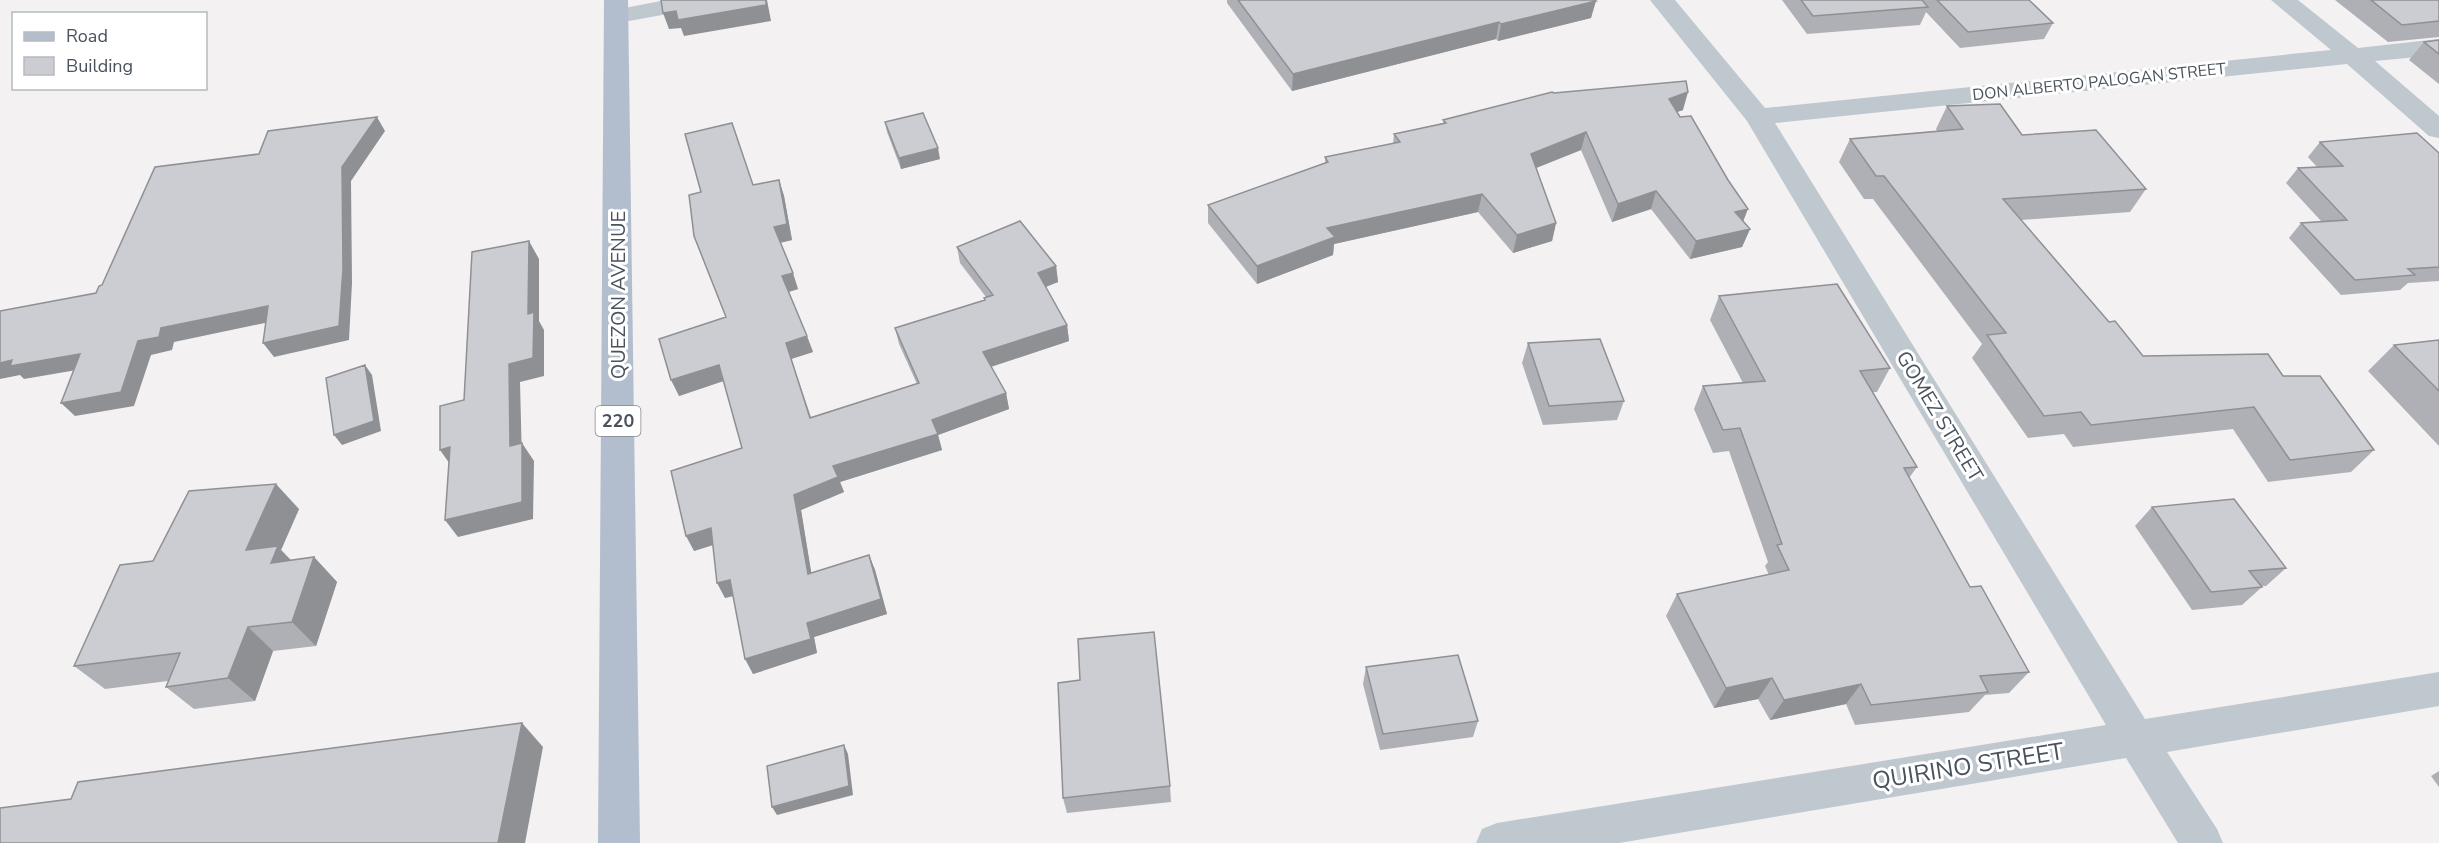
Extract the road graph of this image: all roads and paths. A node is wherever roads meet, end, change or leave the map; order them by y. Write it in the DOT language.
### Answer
graph roads {
  1 [pos="706,0"];
  2 [pos="1662,0"];
  3 [pos="2283,0"];
  4 [pos="617,8"];
  5 [pos="2439,47"];
  6 [pos="2352,55"];
  7 [pos="1758,117"];
  8 [pos="2439,130"];
  9 [pos="2439,689"];
  10 [pos="2136,739"];
  11 [pos="619,843"];
  12 [pos="1497,843"];
  13 [pos="2202,843"];
  1 -- 4 [label="street"];
  2 -- 7 [label="street, GOMEZ STREET"];
  3 -- 6 [label="street"];
  4 -- 11 [label="main road, QUEZON AVENUE / 220"];
  5 -- 6 [label="street, DON ALBERTO PALOGAN STREET"];
  6 -- 7 [label="street, DON ALBERTO PALOGAN STREET"];
  6 -- 8 [label="street"];
  7 -- 10 [label="street, GOMEZ STREET"];
  9 -- 10 [label="street, QUIRINO STREET"];
  10 -- 12 [label="street, QUIRINO STREET"];
  10 -- 13 [label="street, GOMEZ STREET"];
}
